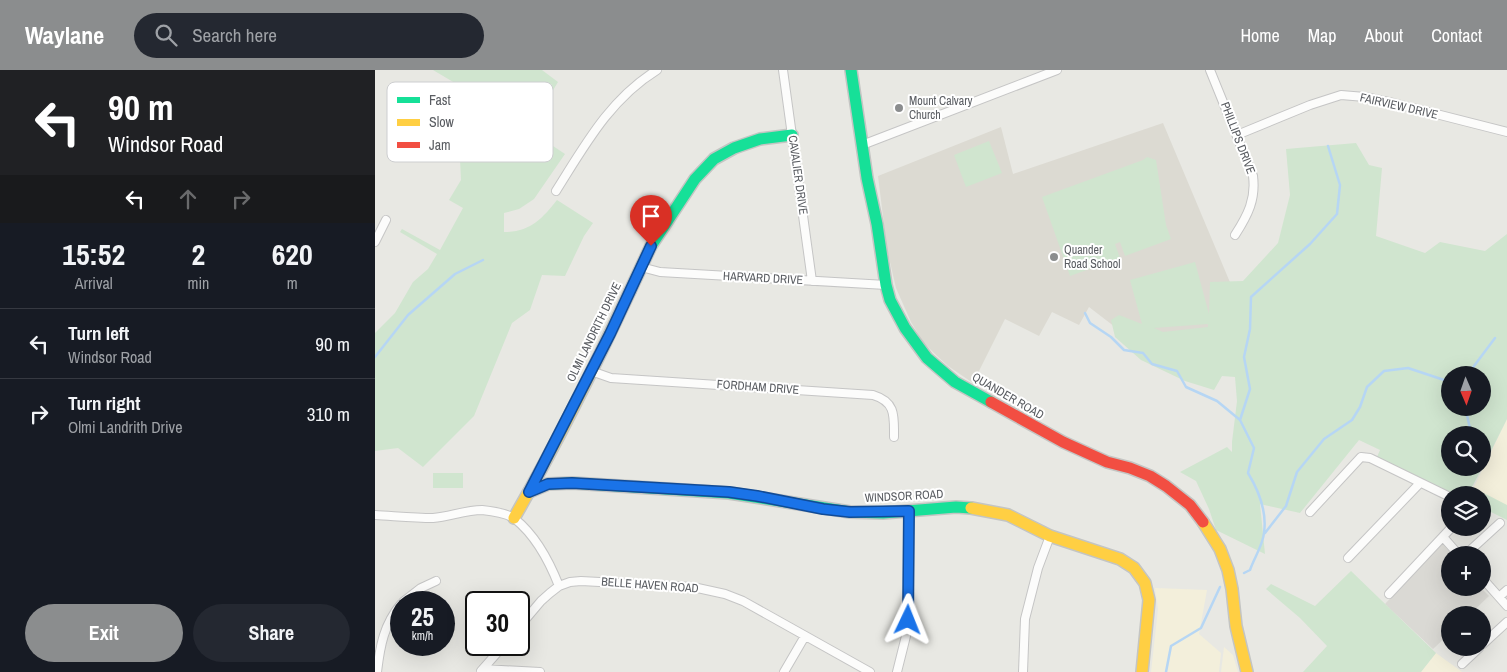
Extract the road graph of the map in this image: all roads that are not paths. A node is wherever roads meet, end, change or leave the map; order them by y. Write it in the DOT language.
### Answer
graph roads {
  1 [pos="657,70"];
  2 [pos="783,70"];
  3 [pos="851,70"];
  4 [pos="1057,70"];
  5 [pos="1210,70"];
  6 [pos="1507,132"];
  7 [pos="792,135"];
  8 [pos="1237,135"];
  9 [pos="862,145"];
  10 [pos="556,191"];
  11 [pos="386,220"];
  12 [pos="1235,235"];
  13 [pos="375,242"];
  14 [pos="641,267"];
  15 [pos="812,281"];
  16 [pos="886,285"];
  17 [pos="591,371"];
  18 [pos="894,437"];
  19 [pos="1420,482"];
  20 [pos="529,492"];
  21 [pos="1441,493"];
  22 [pos="909,511"];
  23 [pos="1310,512"];
  24 [pos="375,514"];
  25 [pos="514,518"];
  26 [pos="1500,524"];
  27 [pos="1050,536"];
  28 [pos="1443,537"];
  29 [pos="1451,546"];
  30 [pos="1475,546"];
  31 [pos="1348,558"];
  32 [pos="436,581"];
  33 [pos="559,586"];
  34 [pos="1491,588"];
  35 [pos="1507,590"];
  36 [pos="417,591"];
  37 [pos="1389,594"];
  38 [pos="1499,598"];
  39 [pos="1507,606"];
  40 [pos="530,614"];
  41 [pos="390,620"];
  42 [pos="1507,622"];
  43 [pos="805,636"];
  44 [pos="1491,637"];
  45 [pos="494,656"];
  46 [pos="1470,656"];
  47 [pos="1462,664"];
  48 [pos="481,671"];
  49 [pos="377,672"];
  50 [pos="540,672"];
  51 [pos="784,672"];
  52 [pos="870,672"];
  53 [pos="897,672"];
  54 [pos="1023,672"];
  55 [pos="1142,672"];
  56 [pos="1247,672"];
  1 -- 10 [label="street"];
  2 -- 7 [label="street, CAVALIER DRIVE"];
  3 -- 9 [label="street, QUANDER ROAD"];
  4 -- 9 [label="street"];
  5 -- 8 [label="street, PHILLIPS DRIVE"];
  6 -- 8 [label="street, FAIRVIEW DRIVE"];
  7 -- 14 [label="street, OLMI LANDRITH DRIVE"];
  7 -- 15 [label="street, CAVALIER DRIVE"];
  8 -- 12 [label="street, PHILLIPS DRIVE"];
  9 -- 16 [label="street, QUANDER ROAD"];
  11 -- 13 [label="street"];
  14 -- 15 [label="street, HARVARD DRIVE"];
  14 -- 17 [label="street, OLMI LANDRITH DRIVE"];
  15 -- 16 [label="street, HARVARD DRIVE"];
  16 -- 56 [label="street, QUANDER ROAD"];
  17 -- 18 [label="street, FORDHAM DRIVE"];
  17 -- 20 [label="street, OLMI LANDRITH DRIVE"];
  19 -- 21 [label="street"];
  19 -- 23 [label="street"];
  19 -- 31 [label="street"];
  20 -- 22 [label="street, WINDSOR ROAD"];
  20 -- 25 [label="street, OLMI LANDRITH DRIVE"];
  22 -- 27 [label="street, WINDSOR ROAD"];
  22 -- 53 [label="street"];
  24 -- 25 [label="street"];
  25 -- 33 [label="street"];
  26 -- 30 [label="street"];
  27 -- 54 [label="street"];
  27 -- 55 [label="street, WINDSOR ROAD"];
  28 -- 29 [label="street"];
  28 -- 37 [label="street"];
  32 -- 36 [label="street"];
  33 -- 40 [label="street, BELLE HAVEN ROAD"];
  33 -- 43 [label="street, BELLE HAVEN ROAD"];
  34 -- 38 [label="street"];
  35 -- 38 [label="street"];
  38 -- 39 [label="street"];
  41 -- 49 [label="street"];
  42 -- 44 [label="street"];
  43 -- 51 [label="street"];
  43 -- 52 [label="street, BELLE HAVEN ROAD"];
  45 -- 48 [label="street"];
  46 -- 47 [label="street"];
  48 -- 50 [label="street"];
}
